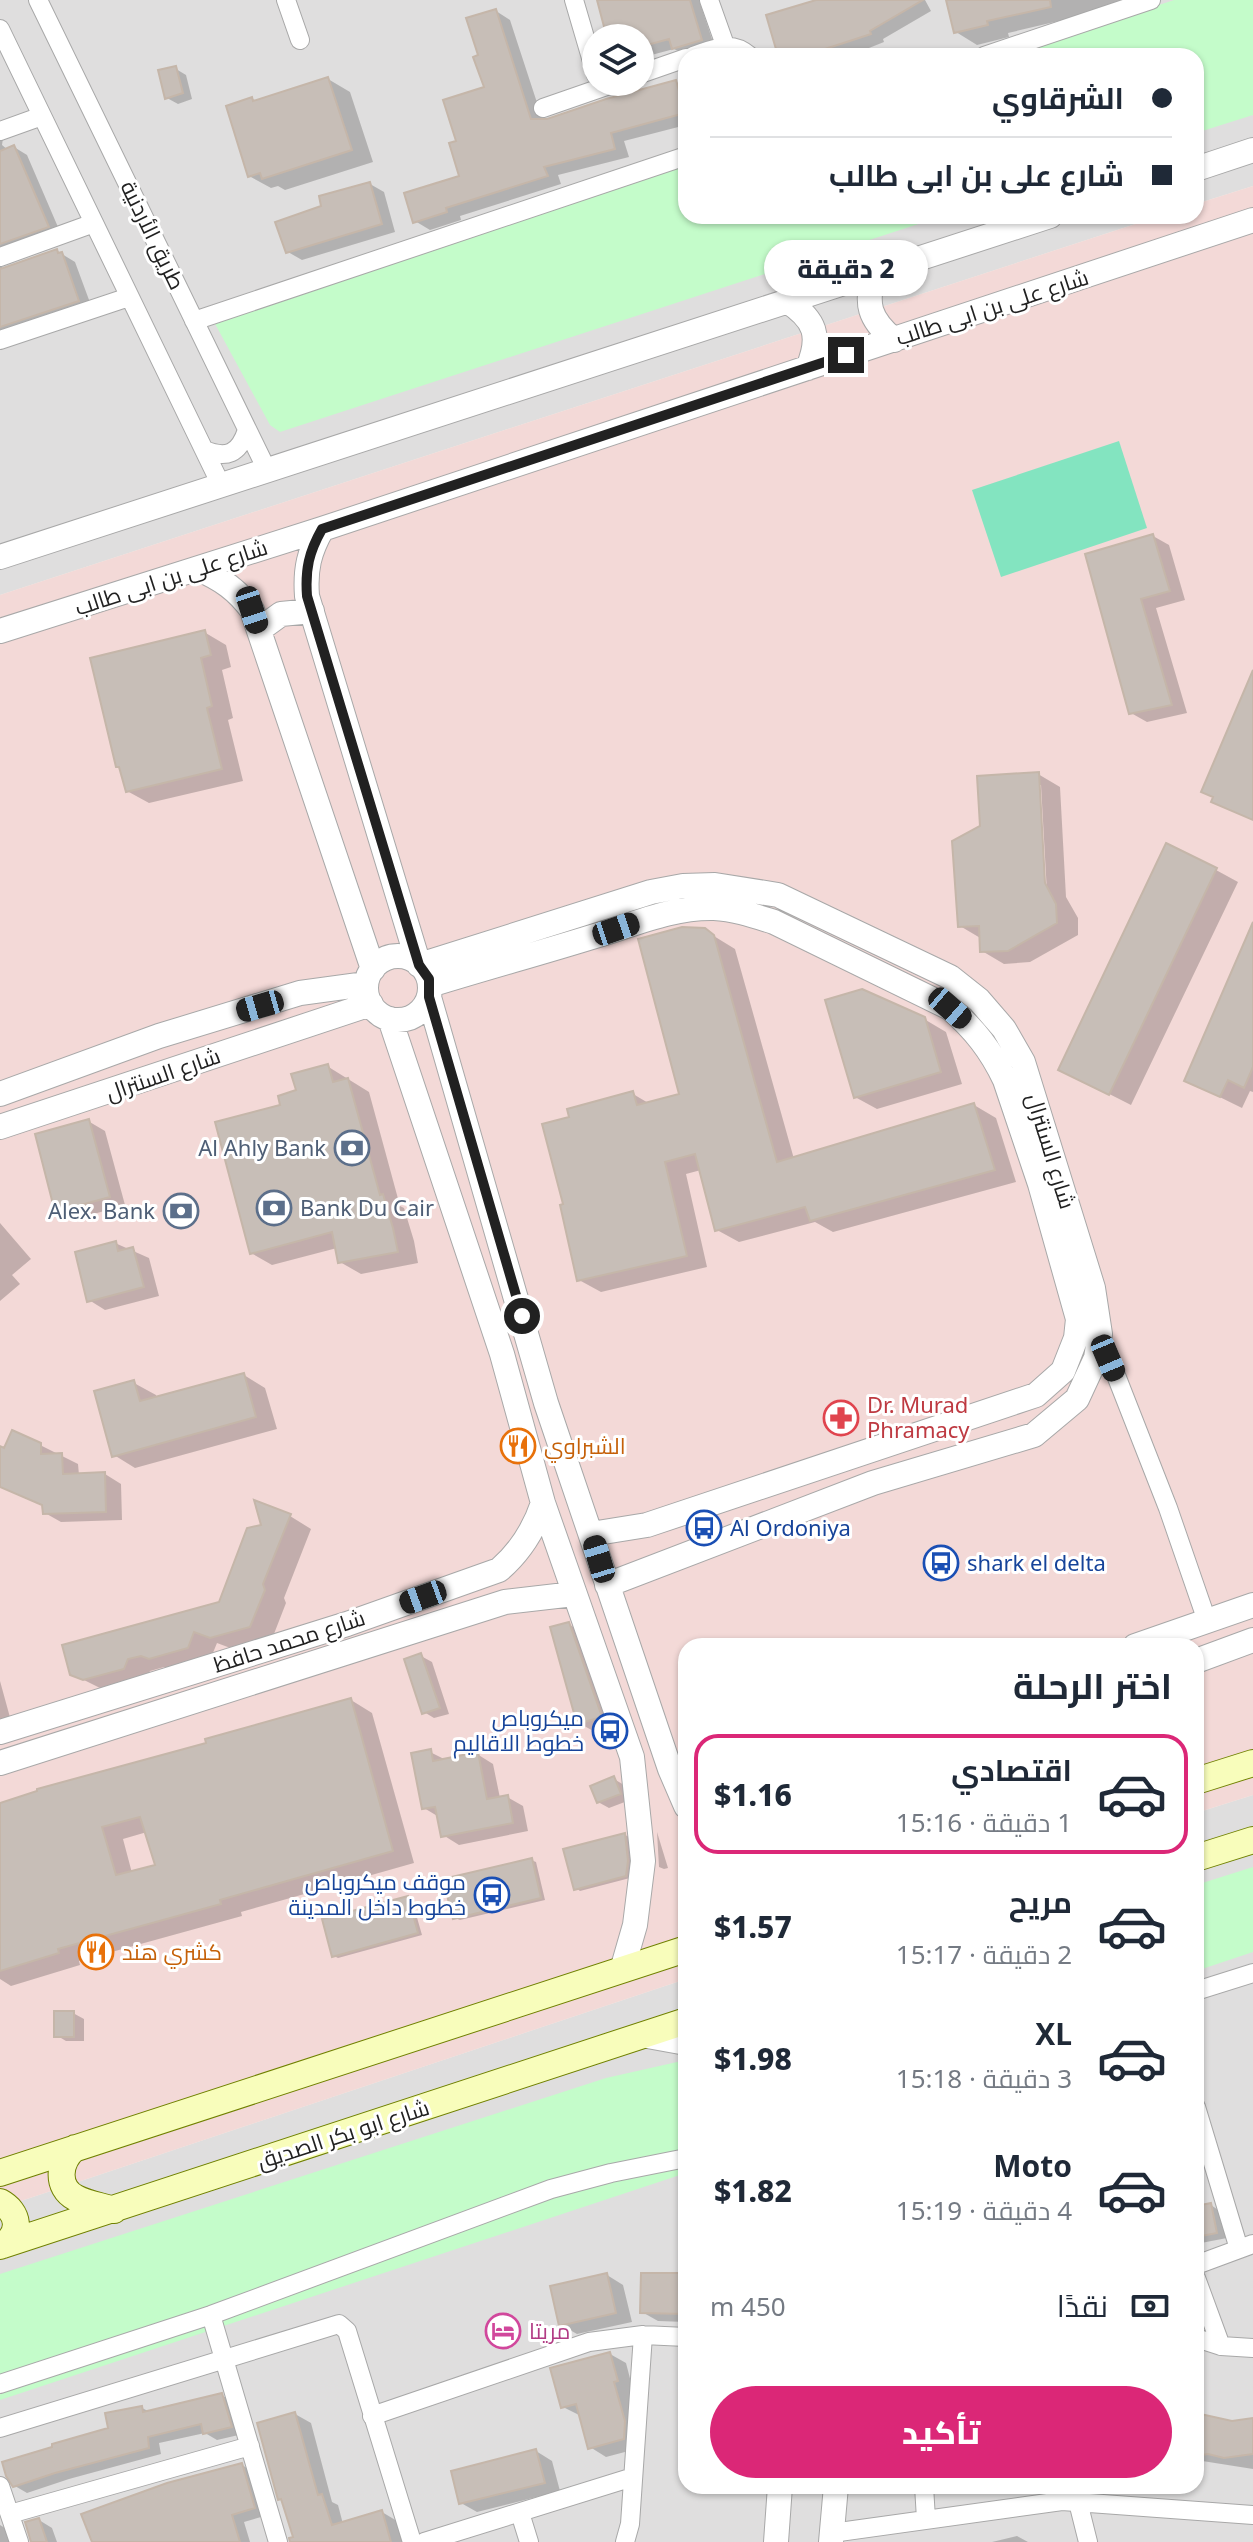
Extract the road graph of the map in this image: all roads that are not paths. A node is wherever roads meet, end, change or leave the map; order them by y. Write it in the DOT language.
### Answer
graph roads {
  1 [pos="38,0"];
  2 [pos="286,0"];
  3 [pos="574,0"];
  4 [pos="709,0"];
  5 [pos="1151,0"];
  6 [pos="582,27"];
  7 [pos="0,29"];
  8 [pos="300,40"];
  9 [pos="725,45"];
  10 [pos="716,48"];
  11 [pos="738,48"];
  12 [pos="1008,48"];
  13 [pos="678,61"];
  14 [pos="654,69"];
  15 [pos="582,90"];
  16 [pos="543,108"];
  17 [pos="42,116"];
  18 [pos="0,131"];
  19 [pos="1253,150"];
  20 [pos="678,159"];
  21 [pos="1204,166"];
  22 [pos="1253,220"];
  23 [pos="94,223"];
  24 [pos="1025,224"];
  25 [pos="0,257"];
  26 [pos="874,273"];
  27 [pos="129,297"];
  28 [pos="787,301"];
  29 [pos="194,321"];
  30 [pos="0,340"];
  31 [pos="894,340"];
  32 [pos="808,368"];
  33 [pos="247,430"];
  34 [pos="204,450"];
  35 [pos="267,470"];
  36 [pos="221,485"];
  37 [pos="322,529"];
  38 [pos="0,557"];
  39 [pos="198,569"];
  40 [pos="312,611"];
  41 [pos="259,630"];
  42 [pos="0,631"];
  43 [pos="511,948"];
  44 [pos="424,978"];
  45 [pos="375,994"];
  46 [pos="285,999"];
  47 [pos="300,1027"];
  48 [pos="50,1074"];
  49 [pos="0,1094"];
  50 [pos="63,1108"];
  51 [pos="0,1127"];
  52 [pos="1100,1334"];
  53 [pos="530,1345"];
  54 [pos="502,1354"];
  55 [pos="944,1427"];
  56 [pos="955,1459"];
  57 [pos="543,1503"];
  58 [pos="591,1534"];
  59 [pos="607,1585"];
  60 [pos="574,1594"];
  61 [pos="1253,1605"];
  62 [pos="1207,1621"];
  63 [pos="1158,1638"];
  64 [pos="1253,1640"];
  65 [pos="1204,1658"];
  66 [pos="635,1666"];
  67 [pos="604,1677"];
  68 [pos="37,1720"];
  69 [pos="0,1732"];
  70 [pos="47,1748"];
  71 [pos="0,1763"];
  72 [pos="1253,1763"];
  73 [pos="1204,1778"];
  74 [pos="678,1788"];
  75 [pos="1253,1840"];
  76 [pos="1204,1855"];
  77 [pos="678,1952"];
  78 [pos="622,1970"];
  79 [pos="1253,1973"];
  80 [pos="1204,1988"];
  81 [pos="678,2024"];
  82 [pos="642,2035"];
  83 [pos="678,2042"];
  84 [pos="1204,2134"];
  85 [pos="75,2148"];
  86 [pos="678,2160"];
  87 [pos="0,2173"];
  88 [pos="0,2202"];
  89 [pos="114,2210"];
  90 [pos="2,2246"];
  91 [pos="1246,2247"];
  92 [pos="1204,2262"];
  93 [pos="1204,2300"];
  94 [pos="211,2315"];
  95 [pos="643,2335"];
  96 [pos="678,2337"];
  97 [pos="1204,2341"];
  98 [pos="1221,2346"];
  99 [pos="1253,2348"];
  100 [pos="222,2360"];
  101 [pos="0,2384"];
  102 [pos="372,2416"];
  103 [pos="0,2428"];
  104 [pos="250,2446"];
  105 [pos="633,2477"];
  106 [pos="0,2486"];
  107 [pos="779,2494"];
  108 [pos="835,2494"];
  109 [pos="924,2494"];
  110 [pos="1068,2496"];
  111 [pos="520,2513"];
  112 [pos="10,2514"];
  113 [pos="1253,2515"];
  114 [pos="926,2519"];
  115 [pos="831,2537"];
  116 [pos="19,2542"];
  117 [pos="278,2542"];
  118 [pos="412,2542"];
  119 [pos="424,2542"];
  120 [pos="529,2542"];
  121 [pos="625,2542"];
  122 [pos="776,2542"];
  123 [pos="1088,2542"];
  1 -- 29 [label="street, طريق الأردنية"];
  2 -- 8 [label="street"];
  3 -- 6 [label="street"];
  4 -- 9 [label="street"];
  5 -- 12 [label="street"];
  7 -- 17 [label="street"];
  9 -- 10 [label="street"];
  9 -- 11 [label="street"];
  13 -- 14 [label="street"];
  15 -- 16 [label="street"];
  17 -- 18 [label="street"];
  17 -- 23 [label="street"];
  19 -- 21 [label="street"];
  20 -- 29 [label="street"];
  22 -- 31 [label="street, شارع على بن ابى طالب"];
  23 -- 25 [label="street"];
  23 -- 27 [label="street"];
  24 -- 26 [label="street"];
  26 -- 28 [label="street"];
  26 -- 31 [label="street"];
  27 -- 30 [label="street"];
  27 -- 34 [label="street"];
  28 -- 32 [label="street"];
  28 -- 35 [label="street"];
  29 -- 33 [label="street, طريق الأردنية"];
  31 -- 32 [label="street, شارع على بن ابى طالب"];
  32 -- 37 [label="street, شارع على بن ابى طالب"];
  33 -- 34 [label="street"];
  33 -- 35 [label="street, طريق الأردنية"];
  34 -- 36 [label="street"];
  35 -- 36 [label="street"];
  36 -- 38 [label="street"];
  37 -- 39 [label="street, شارع على بن ابى طالب"];
  37 -- 40 [label="street"];
  39 -- 41 [label="street"];
  39 -- 42 [label="street, شارع على بن ابى طالب"];
  40 -- 41 [label="street"];
  40 -- 44 [label="street"];
  41 -- 45 [label="street"];
  43 -- 44 [label="street, شارع السنترال"];
  43 -- 52 [label="street, شارع السنترال"];
  43 -- 55 [label="street, شارع السنترال"];
  44 -- 45 [label="street"];
  44 -- 45 [label="street"];
  44 -- 53 [label="street"];
  45 -- 46 [label="street, شارع السنترال"];
  45 -- 47 [label="street, شارع السنترال"];
  45 -- 54 [label="street"];
  46 -- 47 [label="street"];
  46 -- 48 [label="street, شارع السنترال"];
  47 -- 50 [label="street, شارع السنترال"];
  48 -- 49 [label="street, شارع السنترال"];
  48 -- 50 [label="street"];
  50 -- 51 [label="street, شارع السنترال"];
  52 -- 56 [label="street, شارع السنترال"];
  52 -- 62 [label="street"];
  53 -- 54 [label="street"];
  53 -- 58 [label="street"];
  54 -- 57 [label="street"];
  55 -- 56 [label="street"];
  55 -- 58 [label="street, شارع السنترال"];
  56 -- 59 [label="street, شارع السنترال"];
  57 -- 60 [label="street"];
  57 -- 68 [label="street, شارع محمد حافظ"];
  58 -- 59 [label="street"];
  59 -- 66 [label="street"];
  60 -- 67 [label="street"];
  60 -- 70 [label="street, شارع محمد حافظ"];
  61 -- 62 [label="street"];
  62 -- 63 [label="street"];
  64 -- 65 [label="street"];
  66 -- 67 [label="street"];
  66 -- 74 [label="street"];
  67 -- 78 [label="street"];
  68 -- 69 [label="street, شارع محمد حافظ"];
  68 -- 70 [label="street"];
  70 -- 71 [label="street, شارع محمد حافظ"];
  72 -- 73 [label="main road"];
  75 -- 76 [label="main road"];
  77 -- 78 [label="main road"];
  78 -- 85 [label="main road"];
  79 -- 80 [label="street"];
  81 -- 82 [label="main road, شارع ابو بكر الصديق"];
  82 -- 83 [label="street"];
  82 -- 89 [label="main road, شارع ابو بكر الصديق"];
  84 -- 91 [label="street"];
  85 -- 87 [label="main road"];
  85 -- 89 [label="main road"];
  86 -- 94 [label="street"];
  88 -- 90 [label="main road"];
  89 -- 90 [label="main road, شارع ابو بكر الصديق"];
  91 -- 92 [label="street"];
  93 -- 98 [label="street"];
  94 -- 100 [label="street"];
  94 -- 101 [label="street"];
  95 -- 96 [label="street"];
  95 -- 102 [label="street"];
  95 -- 105 [label="street"];
  97 -- 98 [label="street"];
  98 -- 99 [label="street"];
  100 -- 102 [label="street"];
  100 -- 103 [label="street"];
  100 -- 104 [label="street"];
  102 -- 118 [label="street"];
  104 -- 112 [label="street"];
  104 -- 117 [label="street"];
  105 -- 111 [label="street"];
  105 -- 121 [label="street"];
  106 -- 112 [label="street"];
  107 -- 122 [label="street"];
  108 -- 115 [label="street"];
  109 -- 114 [label="street"];
  110 -- 113 [label="street"];
  110 -- 114 [label="street"];
  110 -- 123 [label="street"];
  111 -- 119 [label="street"];
  111 -- 120 [label="street"];
  112 -- 116 [label="street"];
  114 -- 115 [label="street"];
}
